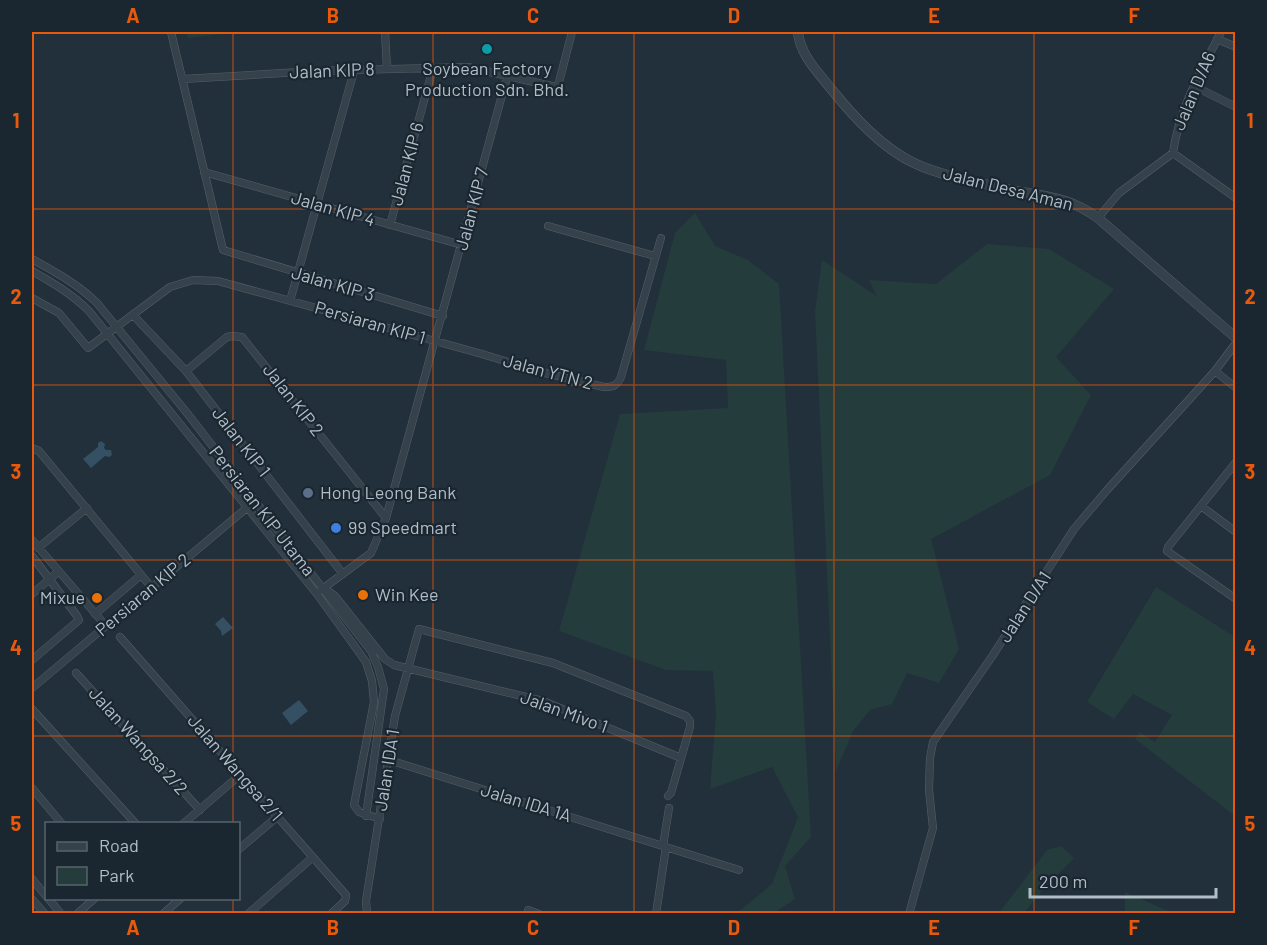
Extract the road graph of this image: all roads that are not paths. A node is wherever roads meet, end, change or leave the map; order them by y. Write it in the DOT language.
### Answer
graph roads {
  1 [pos="171,32"];
  2 [pos="385,32"];
  3 [pos="572,32"];
  4 [pos="798,32"];
  5 [pos="1219,35"];
  6 [pos="1236,47"];
  7 [pos="433,68"];
  8 [pos="387,69"];
  9 [pos="354,71"];
  10 [pos="507,77"];
  11 [pos="183,79"];
  12 [pos="1194,86"];
  13 [pos="1236,107"];
  14 [pos="1173,153"];
  15 [pos="204,172"];
  16 [pos="1236,198"];
  17 [pos="317,206"];
  18 [pos="1098,218"];
  19 [pos="390,225"];
  20 [pos="548,226"];
  21 [pos="661,238"];
  22 [pos="462,245"];
  23 [pos="655,256"];
  24 [pos="32,259"];
  25 [pos="32,271"];
  26 [pos="298,274"];
  27 [pos="32,298"];
  28 [pos="290,301"];
  29 [pos="133,315"];
  30 [pos="443,316"];
  31 [pos="116,327"];
  32 [pos="107,334"];
  33 [pos="1236,340"];
  34 [pos="436,341"];
  35 [pos="186,371"];
  36 [pos="1215,371"];
  37 [pos="1236,388"];
  38 [pos="32,448"];
  39 [pos="1236,462"];
  40 [pos="1232,472"];
  41 [pos="255,501"];
  42 [pos="1201,506"];
  43 [pos="87,508"];
  44 [pos="247,508"];
  45 [pos="386,518"];
  46 [pos="1236,532"];
  47 [pos="32,540"];
  48 [pos="38,548"];
  49 [pos="32,556"];
  50 [pos="58,572"];
  51 [pos="343,574"];
  52 [pos="141,575"];
  53 [pos="49,580"];
  54 [pos="66,580"];
  55 [pos="152,588"];
  56 [pos="56,589"];
  57 [pos="320,591"];
  58 [pos="32,594"];
  59 [pos="1236,599"];
  60 [pos="95,614"];
  61 [pos="106,626"];
  62 [pos="120,637"];
  63 [pos="32,660"];
  64 [pos="378,667"];
  65 [pos="409,669"];
  66 [pos="369,670"];
  67 [pos="76,673"];
  68 [pos="32,688"];
  69 [pos="32,710"];
  70 [pos="681,758"];
  71 [pos="389,760"];
  72 [pos="241,774"];
  73 [pos="32,788"];
  74 [pos="668,796"];
  75 [pos="669,808"];
  76 [pos="200,810"];
  77 [pos="278,816"];
  78 [pos="366,816"];
  79 [pos="380,819"];
  80 [pos="60,822"];
  81 [pos="134,822"];
  82 [pos="185,822"];
  83 [pos="664,847"];
  84 [pos="240,848"];
  85 [pos="313,857"];
  86 [pos="739,870"];
  87 [pos="32,879"];
  88 [pos="45,895"];
  89 [pos="32,900"];
  90 [pos="49,900"];
  91 [pos="92,900"];
  92 [pos="179,900"];
  93 [pos="528,910"];
  94 [pos="43,913"];
  95 [pos="61,914"];
  96 [pos="77,914"];
  97 [pos="163,914"];
  98 [pos="248,914"];
  99 [pos="331,914"];
  100 [pos="366,914"];
  101 [pos="539,914"];
  102 [pos="656,914"];
  103 [pos="909,914"];
  1 -- 11 [label="street"];
  2 -- 8 [label="street"];
  3 -- 10 [label="street, Jalan KIP 8"];
  4 -- 18 [label="street, Jalan Desa Aman"];
  5 -- 6 [label="street"];
  5 -- 12 [label="street, Jalan D/A6"];
  7 -- 8 [label="street, Jalan KIP 8"];
  7 -- 10 [label="street, Jalan KIP 8"];
  7 -- 19 [label="street, Jalan KIP 6"];
  8 -- 9 [label="street, Jalan KIP 8"];
  9 -- 11 [label="street, Jalan KIP 8"];
  9 -- 17 [label="street"];
  10 -- 22 [label="street, Jalan KIP 7"];
  11 -- 15 [label="street"];
  12 -- 13 [label="street"];
  12 -- 14 [label="street, Jalan D/A6"];
  14 -- 16 [label="street, Jalan D/A6"];
  14 -- 18 [label="street, Jalan D/A6"];
  15 -- 17 [label="street, Jalan KIP 4"];
  15 -- 26 [label="street, Jalan KIP 3"];
  17 -- 19 [label="street, Jalan KIP 4"];
  17 -- 26 [label="street"];
  18 -- 33 [label="street, Jalan Desa Aman"];
  19 -- 22 [label="street, Jalan KIP 4"];
  20 -- 23 [label="street"];
  21 -- 23 [label="street, Jalan YTN 2"];
  22 -- 30 [label="street, Jalan KIP 7"];
  23 -- 34 [label="street, Jalan YTN 2"];
  24 -- 31 [label="street, Persiaran KIP Utama"];
  25 -- 32 [label="street, Persiaran KIP Utama"];
  26 -- 28 [label="street"];
  26 -- 30 [label="street, Jalan KIP 3"];
  27 -- 32 [label="street, Persiaran KIP 1"];
  28 -- 29 [label="street, Persiaran KIP 1"];
  28 -- 34 [label="street, Persiaran KIP 1"];
  29 -- 31 [label="street, Persiaran KIP 1"];
  29 -- 35 [label="street, Jalan KIP 1"];
  30 -- 34 [label="street, Jalan KIP 7"];
  31 -- 32 [label="street, Persiaran KIP 1"];
  31 -- 41 [label="street, Persiaran KIP Utama"];
  32 -- 44 [label="street, Persiaran KIP Utama"];
  33 -- 36 [label="street, Jalan D/A1"];
  34 -- 45 [label="street, Persiaran KIP 1"];
  35 -- 45 [label="street, Jalan KIP 2"];
  35 -- 51 [label="street, Jalan KIP 1"];
  36 -- 37 [label="street"];
  36 -- 103 [label="street, Jalan D/A1"];
  38 -- 43 [label="street"];
  39 -- 40 [label="street"];
  40 -- 42 [label="street"];
  41 -- 44 [label="street, Persiaran KIP 2"];
  41 -- 57 [label="street, Persiaran KIP Utama"];
  42 -- 46 [label="street"];
  42 -- 59 [label="street"];
  43 -- 48 [label="street"];
  43 -- 52 [label="street"];
  44 -- 55 [label="street, Persiaran KIP 2"];
  44 -- 57 [label="street, Persiaran KIP Utama"];
  45 -- 51 [label="street, Persiaran KIP 1"];
  47 -- 48 [label="street"];
  48 -- 50 [label="street"];
  49 -- 53 [label="street"];
  50 -- 53 [label="street"];
  50 -- 54 [label="street"];
  51 -- 57 [label="street, Persiaran KIP 1"];
  52 -- 55 [label="street"];
  52 -- 60 [label="street"];
  53 -- 56 [label="street"];
  53 -- 58 [label="street"];
  54 -- 56 [label="street"];
  54 -- 60 [label="street"];
  55 -- 61 [label="street, Persiaran KIP 2"];
  56 -- 63 [label="street"];
  57 -- 64 [label="street, Persiaran KIP Utama"];
  57 -- 65 [label="street, Jalan Mivo 1"];
  57 -- 66 [label="street, Persiaran KIP Utama"];
  60 -- 61 [label="street"];
  61 -- 68 [label="street, Persiaran KIP 2"];
  62 -- 72 [label="street, Jalan Wangsa 2/1"];
  64 -- 66 [label="street"];
  64 -- 78 [label="street, Persiaran KIP Utama"];
  65 -- 70 [label="street, Jalan Mivo 1"];
  65 -- 70 [label="street, Jalan IDA 1"];
  65 -- 71 [label="street, Jalan IDA 1"];
  66 -- 78 [label="street, Persiaran KIP Utama"];
  67 -- 76 [label="street, Jalan Wangsa 2/2"];
  69 -- 81 [label="street"];
  70 -- 74 [label="street"];
  71 -- 79 [label="street, Jalan IDA 1"];
  71 -- 83 [label="street, Jalan IDA 1A"];
  72 -- 76 [label="street"];
  72 -- 77 [label="street, Jalan Wangsa 2/1"];
  73 -- 80 [label="street"];
  75 -- 83 [label="street"];
  76 -- 82 [label="street"];
  77 -- 84 [label="street"];
  77 -- 85 [label="street, Jalan Wangsa 2/1"];
  78 -- 79 [label="street"];
  79 -- 100 [label="street, Jalan IDA 1"];
  83 -- 86 [label="street, Jalan IDA 1A"];
  83 -- 102 [label="street"];
  85 -- 98 [label="street"];
  85 -- 99 [label="street, Jalan Wangsa 2/1"];
  87 -- 88 [label="street"];
  89 -- 94 [label="street"];
  90 -- 95 [label="street"];
  91 -- 96 [label="street"];
  92 -- 97 [label="street"];
  93 -- 101 [label="street"];
}
